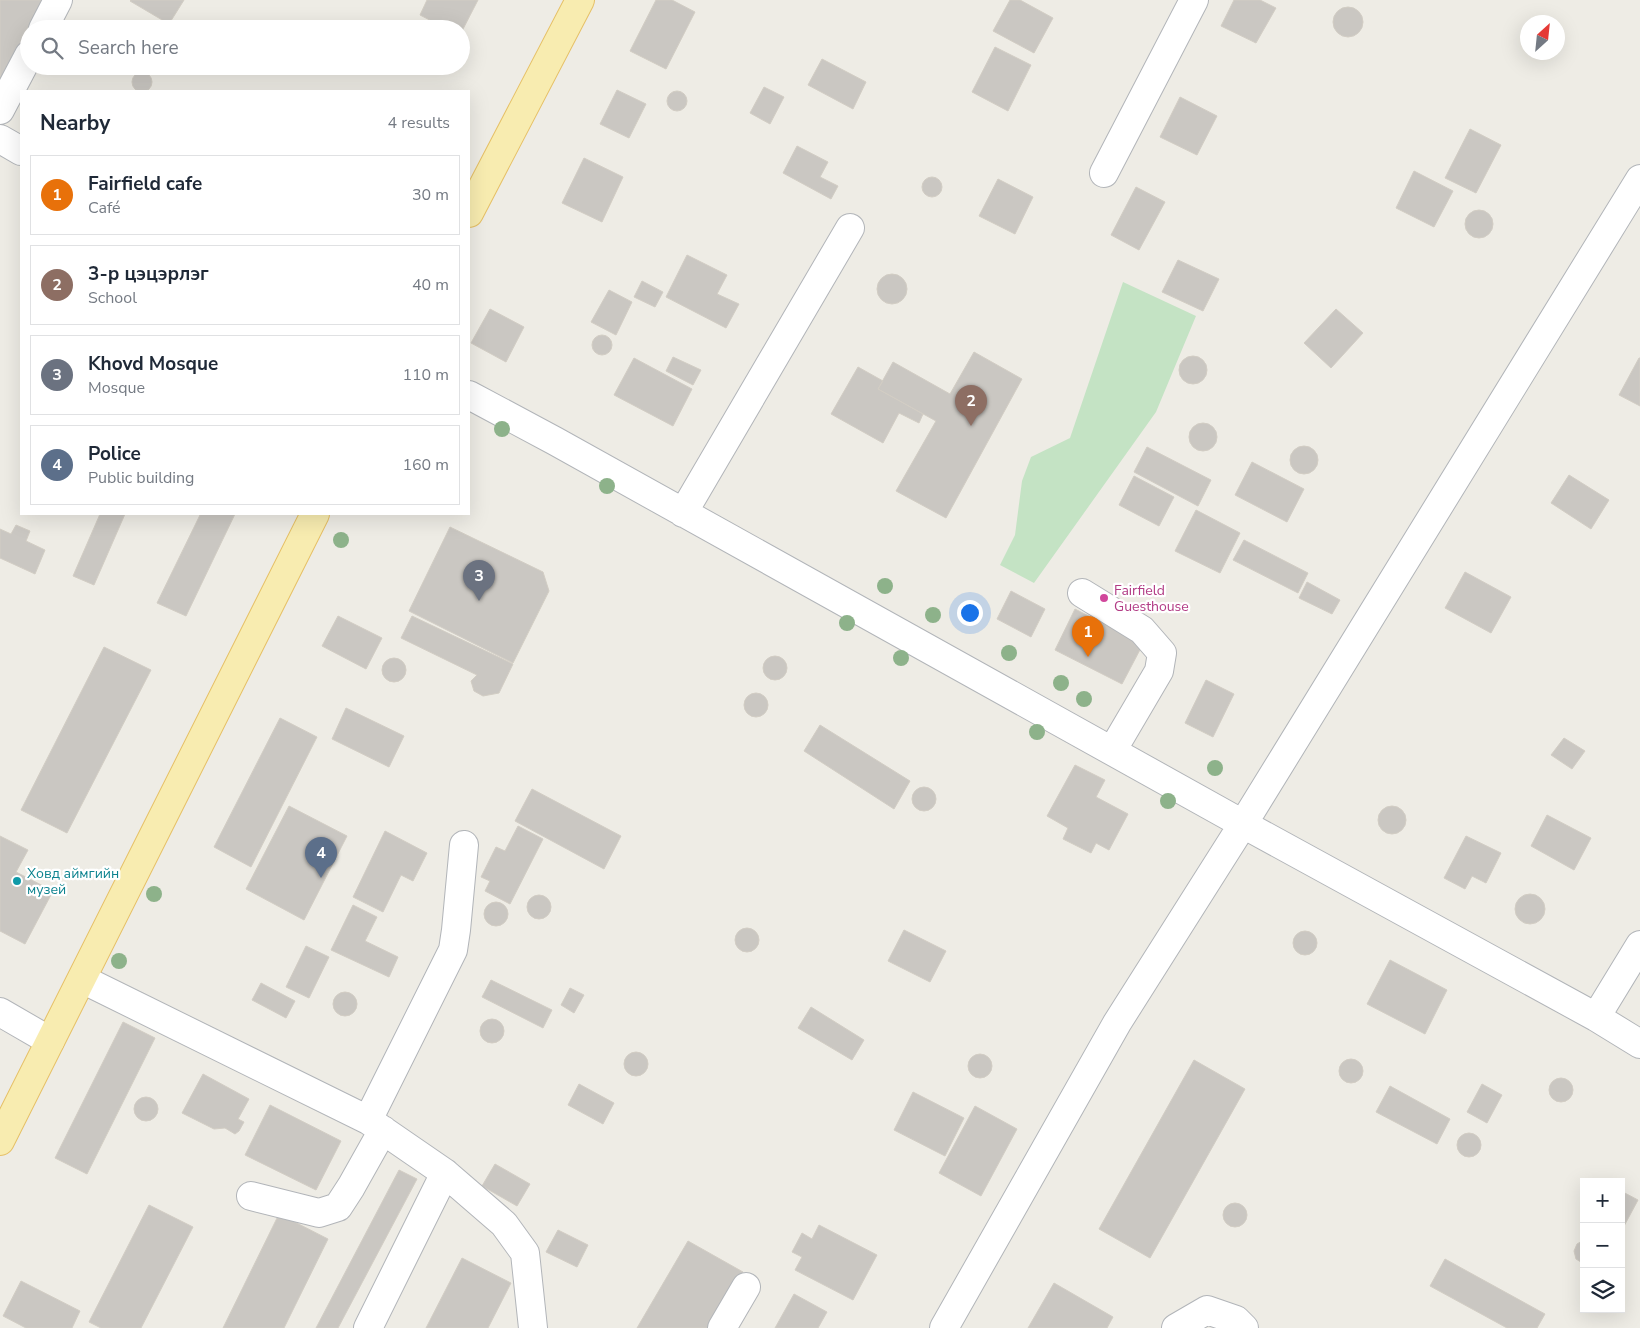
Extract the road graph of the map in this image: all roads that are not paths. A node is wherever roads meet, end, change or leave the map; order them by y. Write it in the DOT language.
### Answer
graph roads {
  1 [pos="58,0"];
  2 [pos="580,0"];
  3 [pos="1194,0"];
  4 [pos="48,20"];
  5 [pos="20,73"];
  6 [pos="0,110"];
  7 [pos="0,139"];
  8 [pos="20,150"];
  9 [pos="1104,173"];
  10 [pos="1640,179"];
  11 [pos="470,211"];
  12 [pos="850,228"];
  13 [pos="470,396"];
  14 [pos="683,513"];
  15 [pos="314,515"];
  16 [pos="1082,593"];
  17 [pos="1112,751"];
  18 [pos="1243,824"];
  19 [pos="464,845"];
  20 [pos="1640,946"];
  21 [pos="82,979"];
  22 [pos="0,1012"];
  23 [pos="1596,1017"];
  24 [pos="50,1041"];
  25 [pos="1640,1044"];
  26 [pos="376,1125"];
  27 [pos="0,1141"];
  28 [pos="444,1173"];
  29 [pos="251,1196"];
  30 [pos="746,1287"];
  31 [pos="368,1328"];
  32 [pos="533,1328"];
  33 [pos="722,1328"];
  34 [pos="944,1328"];
  35 [pos="1176,1328"];
  36 [pos="1244,1328"];
  1 -- 4 [label="street"];
  2 -- 11 [label="main road"];
  3 -- 9 [label="street"];
  5 -- 6 [label="street"];
  7 -- 8 [label="street"];
  10 -- 18 [label="street"];
  12 -- 14 [label="street"];
  13 -- 14 [label="street"];
  14 -- 17 [label="street"];
  15 -- 21 [label="main road"];
  16 -- 17 [label="street"];
  17 -- 18 [label="street"];
  18 -- 23 [label="street"];
  18 -- 34 [label="street"];
  19 -- 26 [label="street"];
  20 -- 23 [label="street"];
  21 -- 24 [label="main road"];
  21 -- 26 [label="street"];
  22 -- 24 [label="street"];
  23 -- 25 [label="street"];
  24 -- 27 [label="main road"];
  26 -- 28 [label="street"];
  26 -- 29 [label="street"];
  28 -- 31 [label="street"];
  28 -- 32 [label="street"];
  30 -- 33 [label="street"];
  35 -- 36 [label="street"];
}
